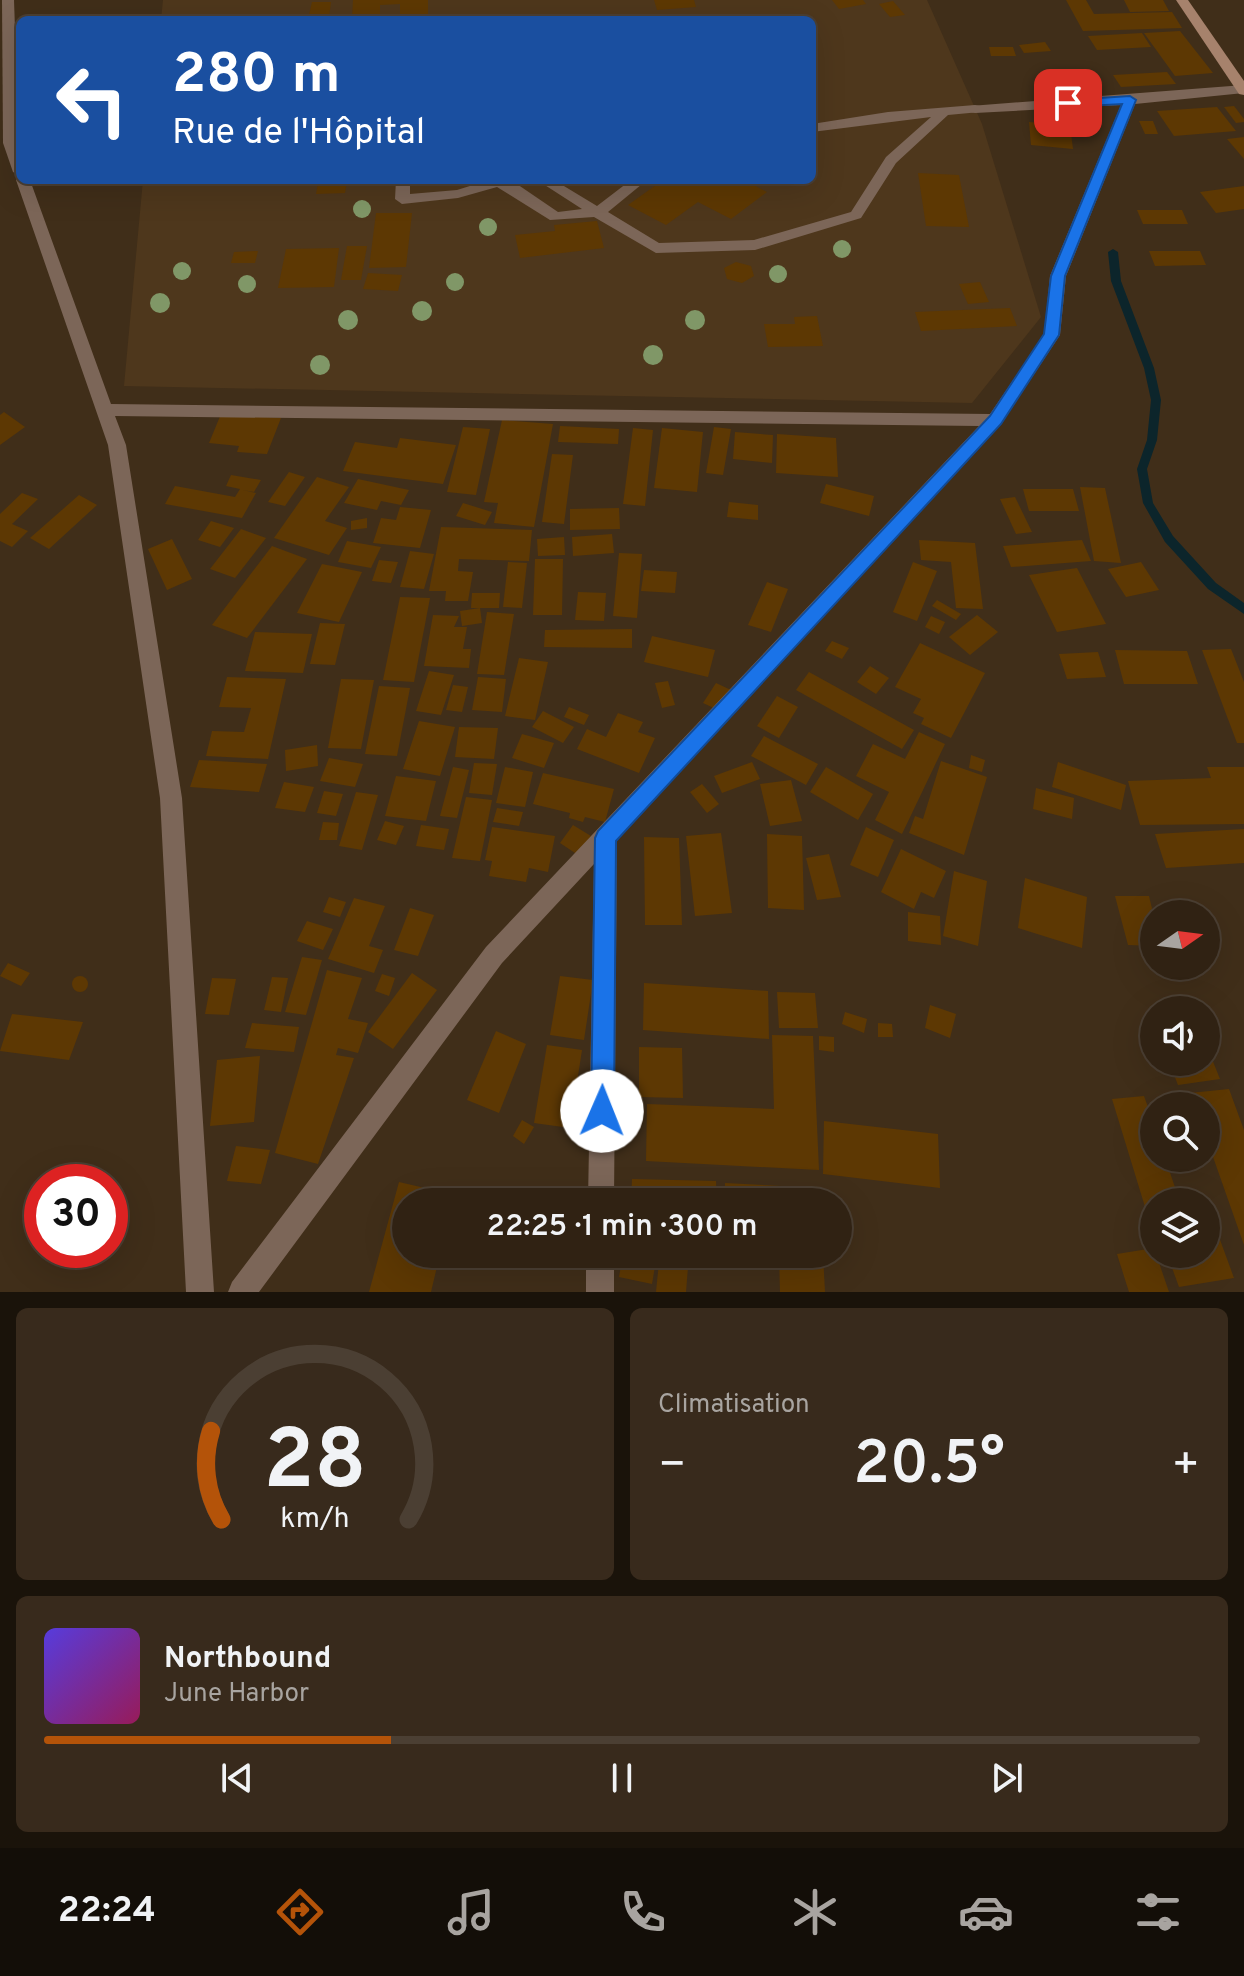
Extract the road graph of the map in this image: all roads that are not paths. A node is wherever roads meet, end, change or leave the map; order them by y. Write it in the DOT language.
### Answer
graph roads {
  1 [pos="8,0"];
  2 [pos="1182,0"];
  3 [pos="1243,89"];
  4 [pos="1130,100"];
  5 [pos="945,111"];
  6 [pos="816,115"];
  7 [pos="888,116"];
  8 [pos="816,127"];
  9 [pos="16,160"];
  10 [pos="24,184"];
  11 [pos="403,184"];
  12 [pos="492,184"];
  13 [pos="506,184"];
  14 [pos="551,184"];
  15 [pos="635,184"];
  16 [pos="599,212"];
  17 [pos="104,410"];
  18 [pos="995,420"];
  19 [pos="606,838"];
  20 [pos="601,1188"];
  21 [pos="600,1268"];
  22 [pos="200,1292"];
  23 [pos="242,1292"];
  24 [pos="600,1292"];
  1 -- 9 [label="street"];
  2 -- 3 [label="main road"];
  3 -- 4 [label="street"];
  4 -- 5 [label="street"];
  4 -- 18 [label="street"];
  5 -- 7 [label="street"];
  5 -- 16 [label="street"];
  6 -- 7 [label="street"];
  7 -- 8 [label="street"];
  10 -- 17 [label="street"];
  11 -- 12 [label="street"];
  13 -- 16 [label="street"];
  14 -- 16 [label="street"];
  15 -- 16 [label="street"];
  17 -- 18 [label="street"];
  17 -- 22 [label="street"];
  18 -- 19 [label="street"];
  19 -- 20 [label="street"];
  19 -- 23 [label="street"];
  21 -- 24 [label="street"];
}
